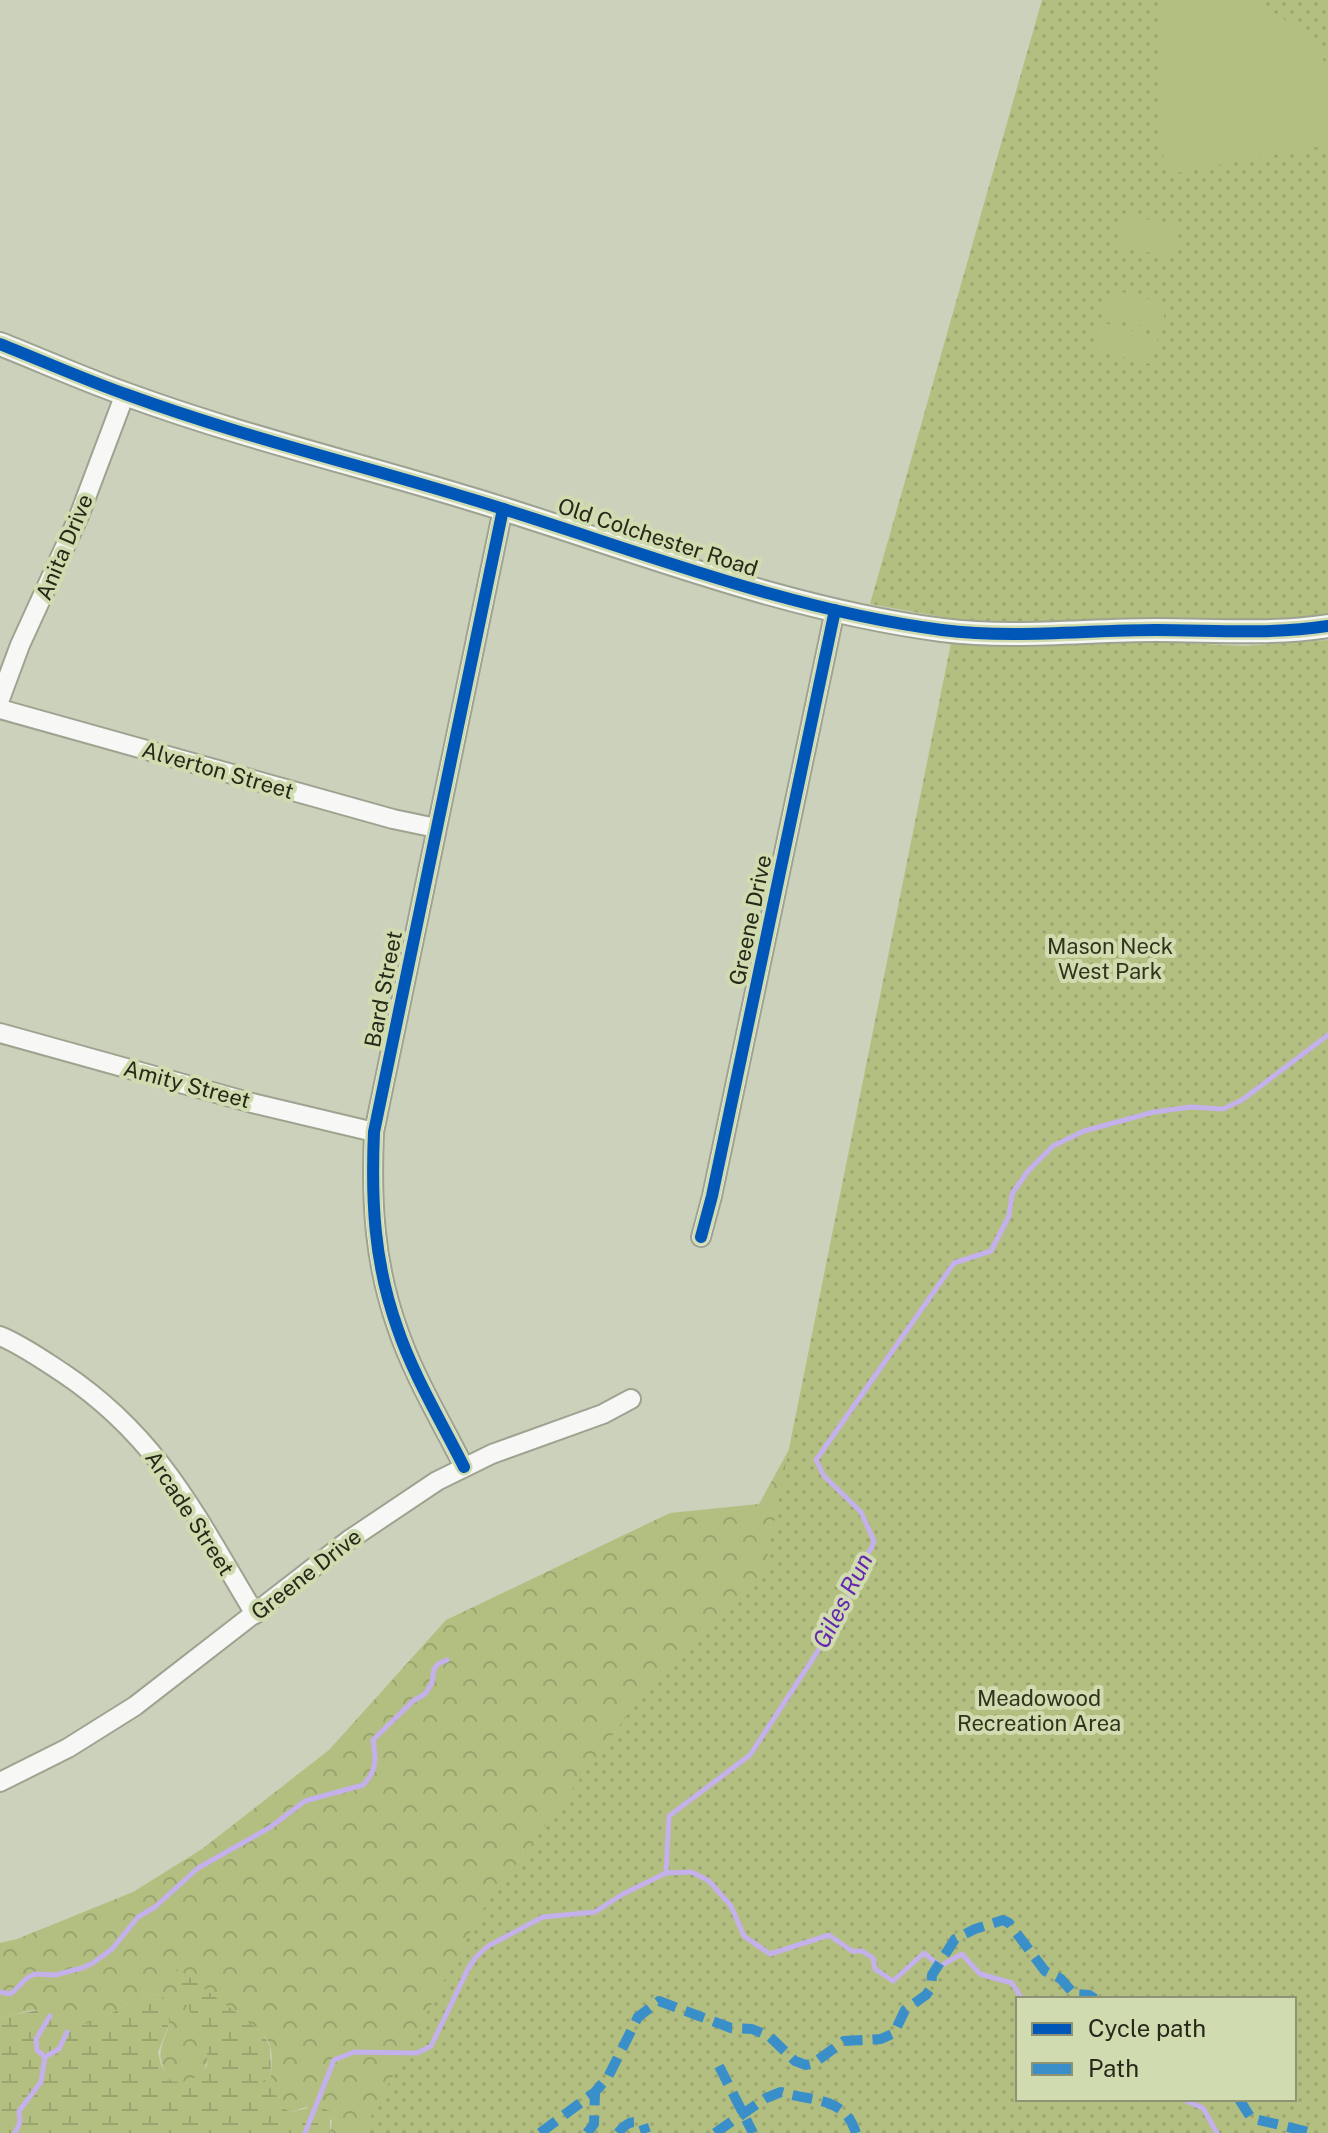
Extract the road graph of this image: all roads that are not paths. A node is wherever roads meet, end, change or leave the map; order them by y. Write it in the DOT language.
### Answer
graph roads {
  1 [pos="0,344"];
  2 [pos="125,394"];
  3 [pos="503,509"];
  4 [pos="835,610"];
  5 [pos="1328,626"];
  6 [pos="0,699"];
  7 [pos="0,709"];
  8 [pos="436,828"];
  9 [pos="0,1033"];
  10 [pos="374,1132"];
  11 [pos="701,1237"];
  12 [pos="0,1336"];
  13 [pos="631,1399"];
  14 [pos="464,1467"];
  15 [pos="255,1614"];
  16 [pos="1,1779"];
  1 -- 2 [label="street, Old Colchester Road"];
  2 -- 3 [label="street, Old Colchester Road"];
  2 -- 6 [label="street, Anita Drive"];
  3 -- 4 [label="street, Old Colchester Road"];
  3 -- 8 [label="street, Bard Street"];
  4 -- 5 [label="street, Old Colchester Road"];
  4 -- 11 [label="street, Greene Drive"];
  7 -- 8 [label="street, Alverton Street"];
  8 -- 10 [label="street, Bard Street"];
  9 -- 10 [label="street, Amity Street"];
  10 -- 14 [label="street, Bard Street"];
  12 -- 15 [label="street, Arcade Street"];
  13 -- 14 [label="street, Greene Drive"];
  14 -- 15 [label="street, Greene Drive"];
  15 -- 16 [label="street, Greene Drive"];
}
